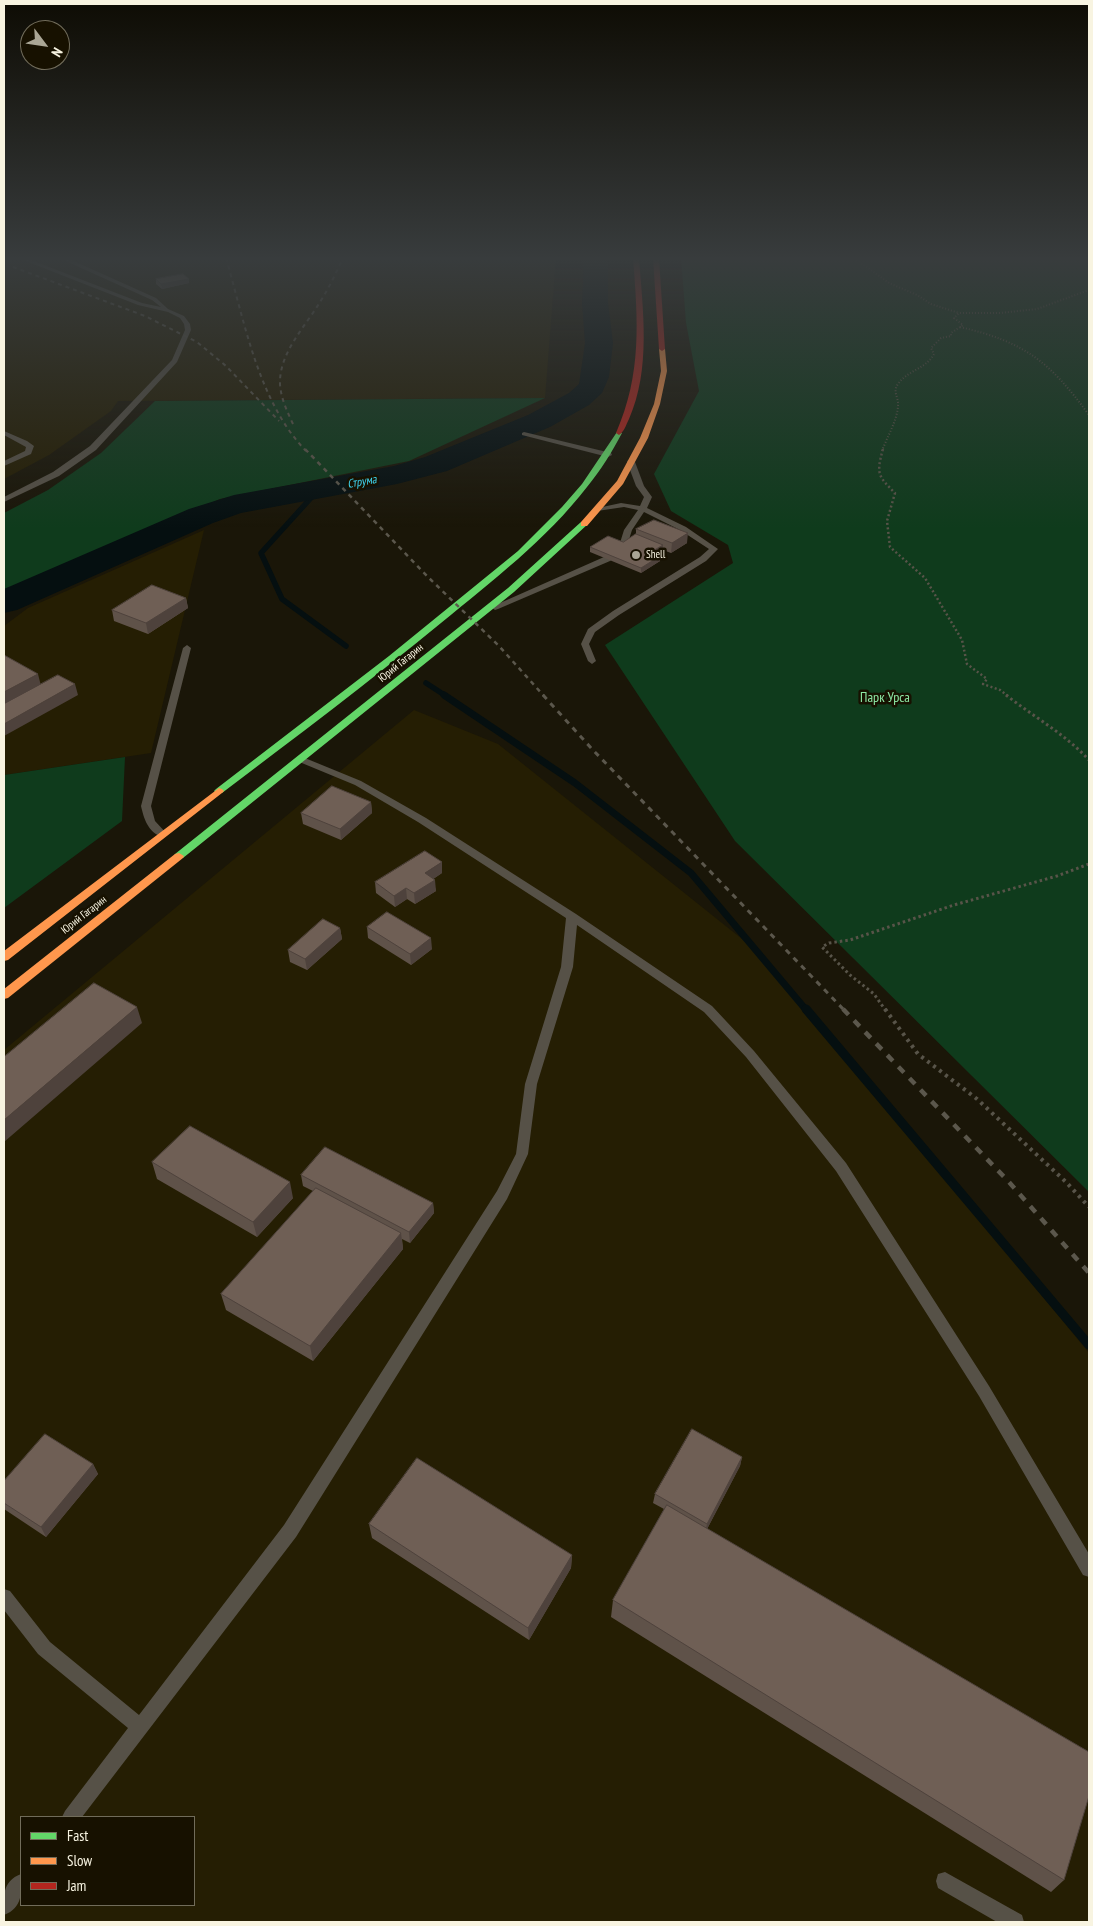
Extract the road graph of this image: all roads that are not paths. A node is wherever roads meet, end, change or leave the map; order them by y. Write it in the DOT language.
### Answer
graph roads {
  1 [pos="181,348"];
  2 [pos="641,348"];
  3 [pos="662,348"];
  4 [pos="4,433"];
  5 [pos="524,434"];
  6 [pos="608,455"];
  7 [pos="631,462"];
  8 [pos="4,464"];
  9 [pos="4,500"];
  10 [pos="597,509"];
  11 [pos="643,509"];
  12 [pos="486,610"];
  13 [pos="187,648"];
  14 [pos="592,661"];
  15 [pos="300,759"];
  16 [pos="162,834"];
  17 [pos="572,917"];
  18 [pos="4,957"];
  19 [pos="4,994"];
  20 [pos="1089,1569"];
  21 [pos="4,1597"];
  22 [pos="140,1727"];
  23 [pos="72,1816"];
  24 [pos="945,1881"];
  25 [pos="20,1884"];
  26 [pos="4,1906"];
  27 [pos="1014,1922"];
  1 -- 9 [label="lane"];
  2 -- 6 [label="street, Юрий Гагарин"];
  3 -- 7 [label="street, Юрий Гагарин"];
  4 -- 8 [label="lane"];
  5 -- 6 [label="lane"];
  6 -- 16 [label="street, Юрий Гагарин"];
  7 -- 10 [label="street, Юрий Гагарин"];
  7 -- 11 [label="lane"];
  10 -- 11 [label="lane"];
  10 -- 12 [label="street, Юрий Гагарин"];
  11 -- 12 [label="lane"];
  11 -- 14 [label="lane"];
  12 -- 15 [label="street, Юрий Гагарин"];
  13 -- 16 [label="lane"];
  15 -- 17 [label="lane"];
  15 -- 19 [label="street, Юрий Гагарин"];
  16 -- 18 [label="street, Юрий Гагарин"];
  17 -- 20 [label="lane"];
  17 -- 22 [label="lane"];
  21 -- 22 [label="lane"];
  22 -- 23 [label="lane"];
  24 -- 27 [label="lane"];
  25 -- 26 [label="lane"];
}
